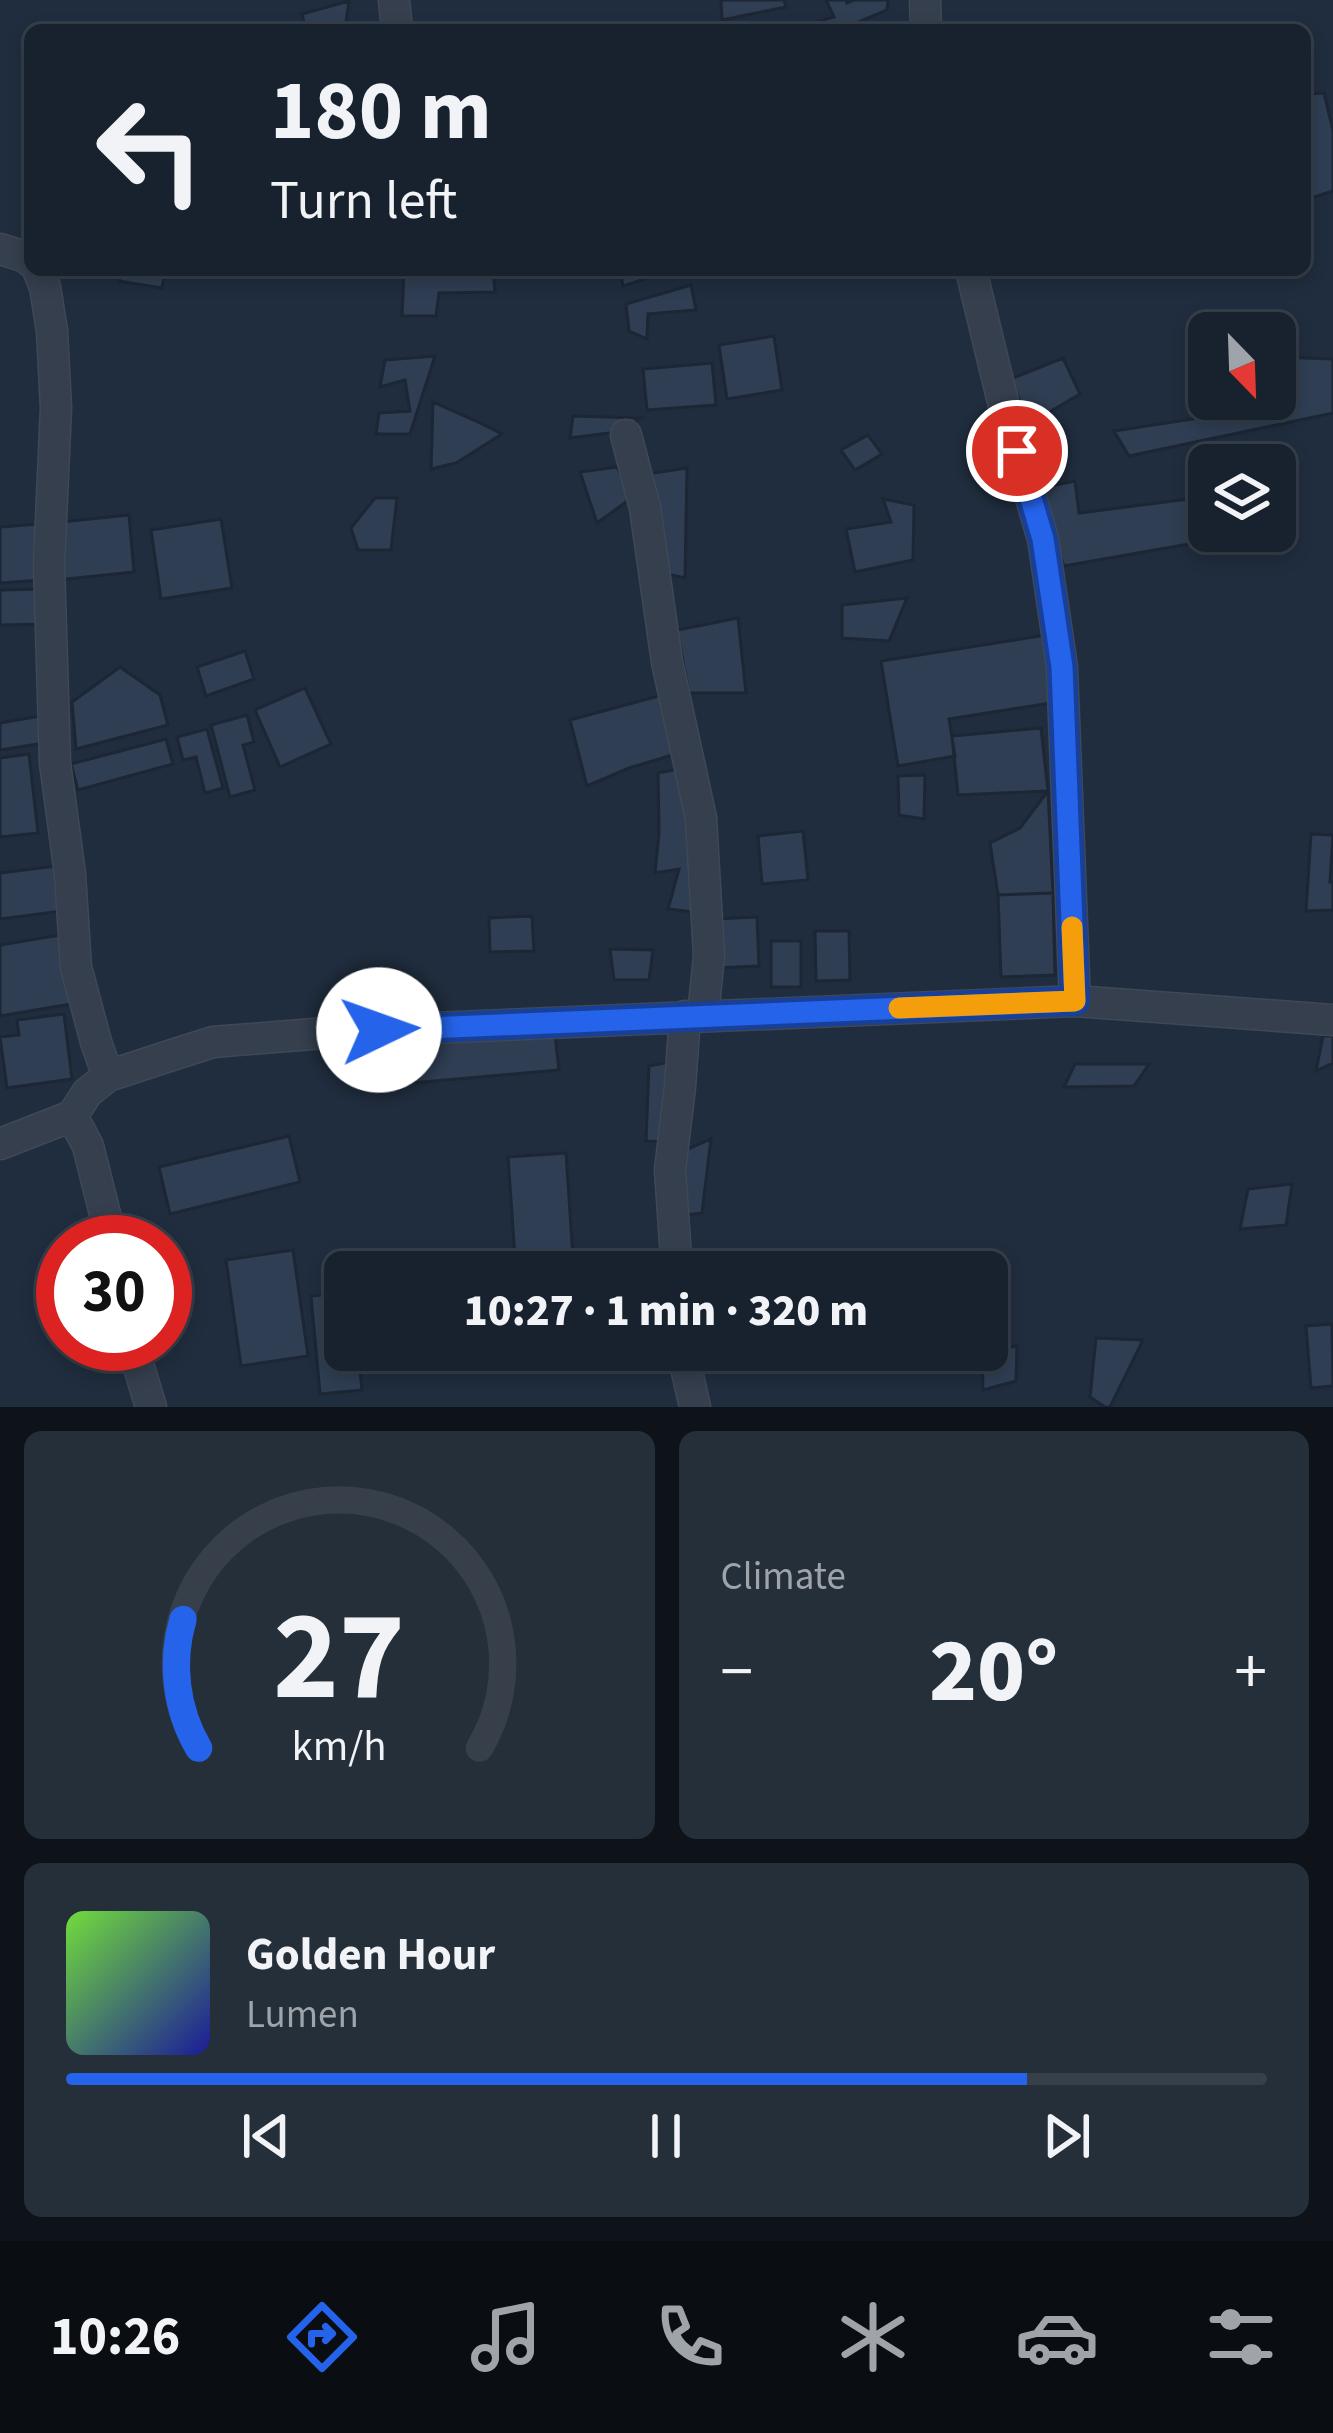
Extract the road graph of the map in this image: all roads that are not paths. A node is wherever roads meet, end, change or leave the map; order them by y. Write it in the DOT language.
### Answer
graph roads {
  1 [pos="40,276"];
  2 [pos="972,276"];
  3 [pos="626,435"];
  4 [pos="1075,1001"];
  5 [pos="694,1016"];
  6 [pos="1333,1020"];
  7 [pos="108,1076"];
  8 [pos="72,1116"];
  9 [pos="0,1144"];
  10 [pos="105,1215"];
  11 [pos="676,1251"];
  12 [pos="141,1371"];
  13 [pos="687,1371"];
  14 [pos="151,1407"];
  15 [pos="695,1407"];
  1 -- 7 [label="street"];
  2 -- 4 [label="street"];
  3 -- 5 [label="street"];
  4 -- 5 [label="street"];
  4 -- 6 [label="street"];
  5 -- 7 [label="street"];
  5 -- 11 [label="street"];
  7 -- 8 [label="street"];
  8 -- 9 [label="street"];
  8 -- 10 [label="street"];
  12 -- 14 [label="street"];
  13 -- 15 [label="street"];
}
